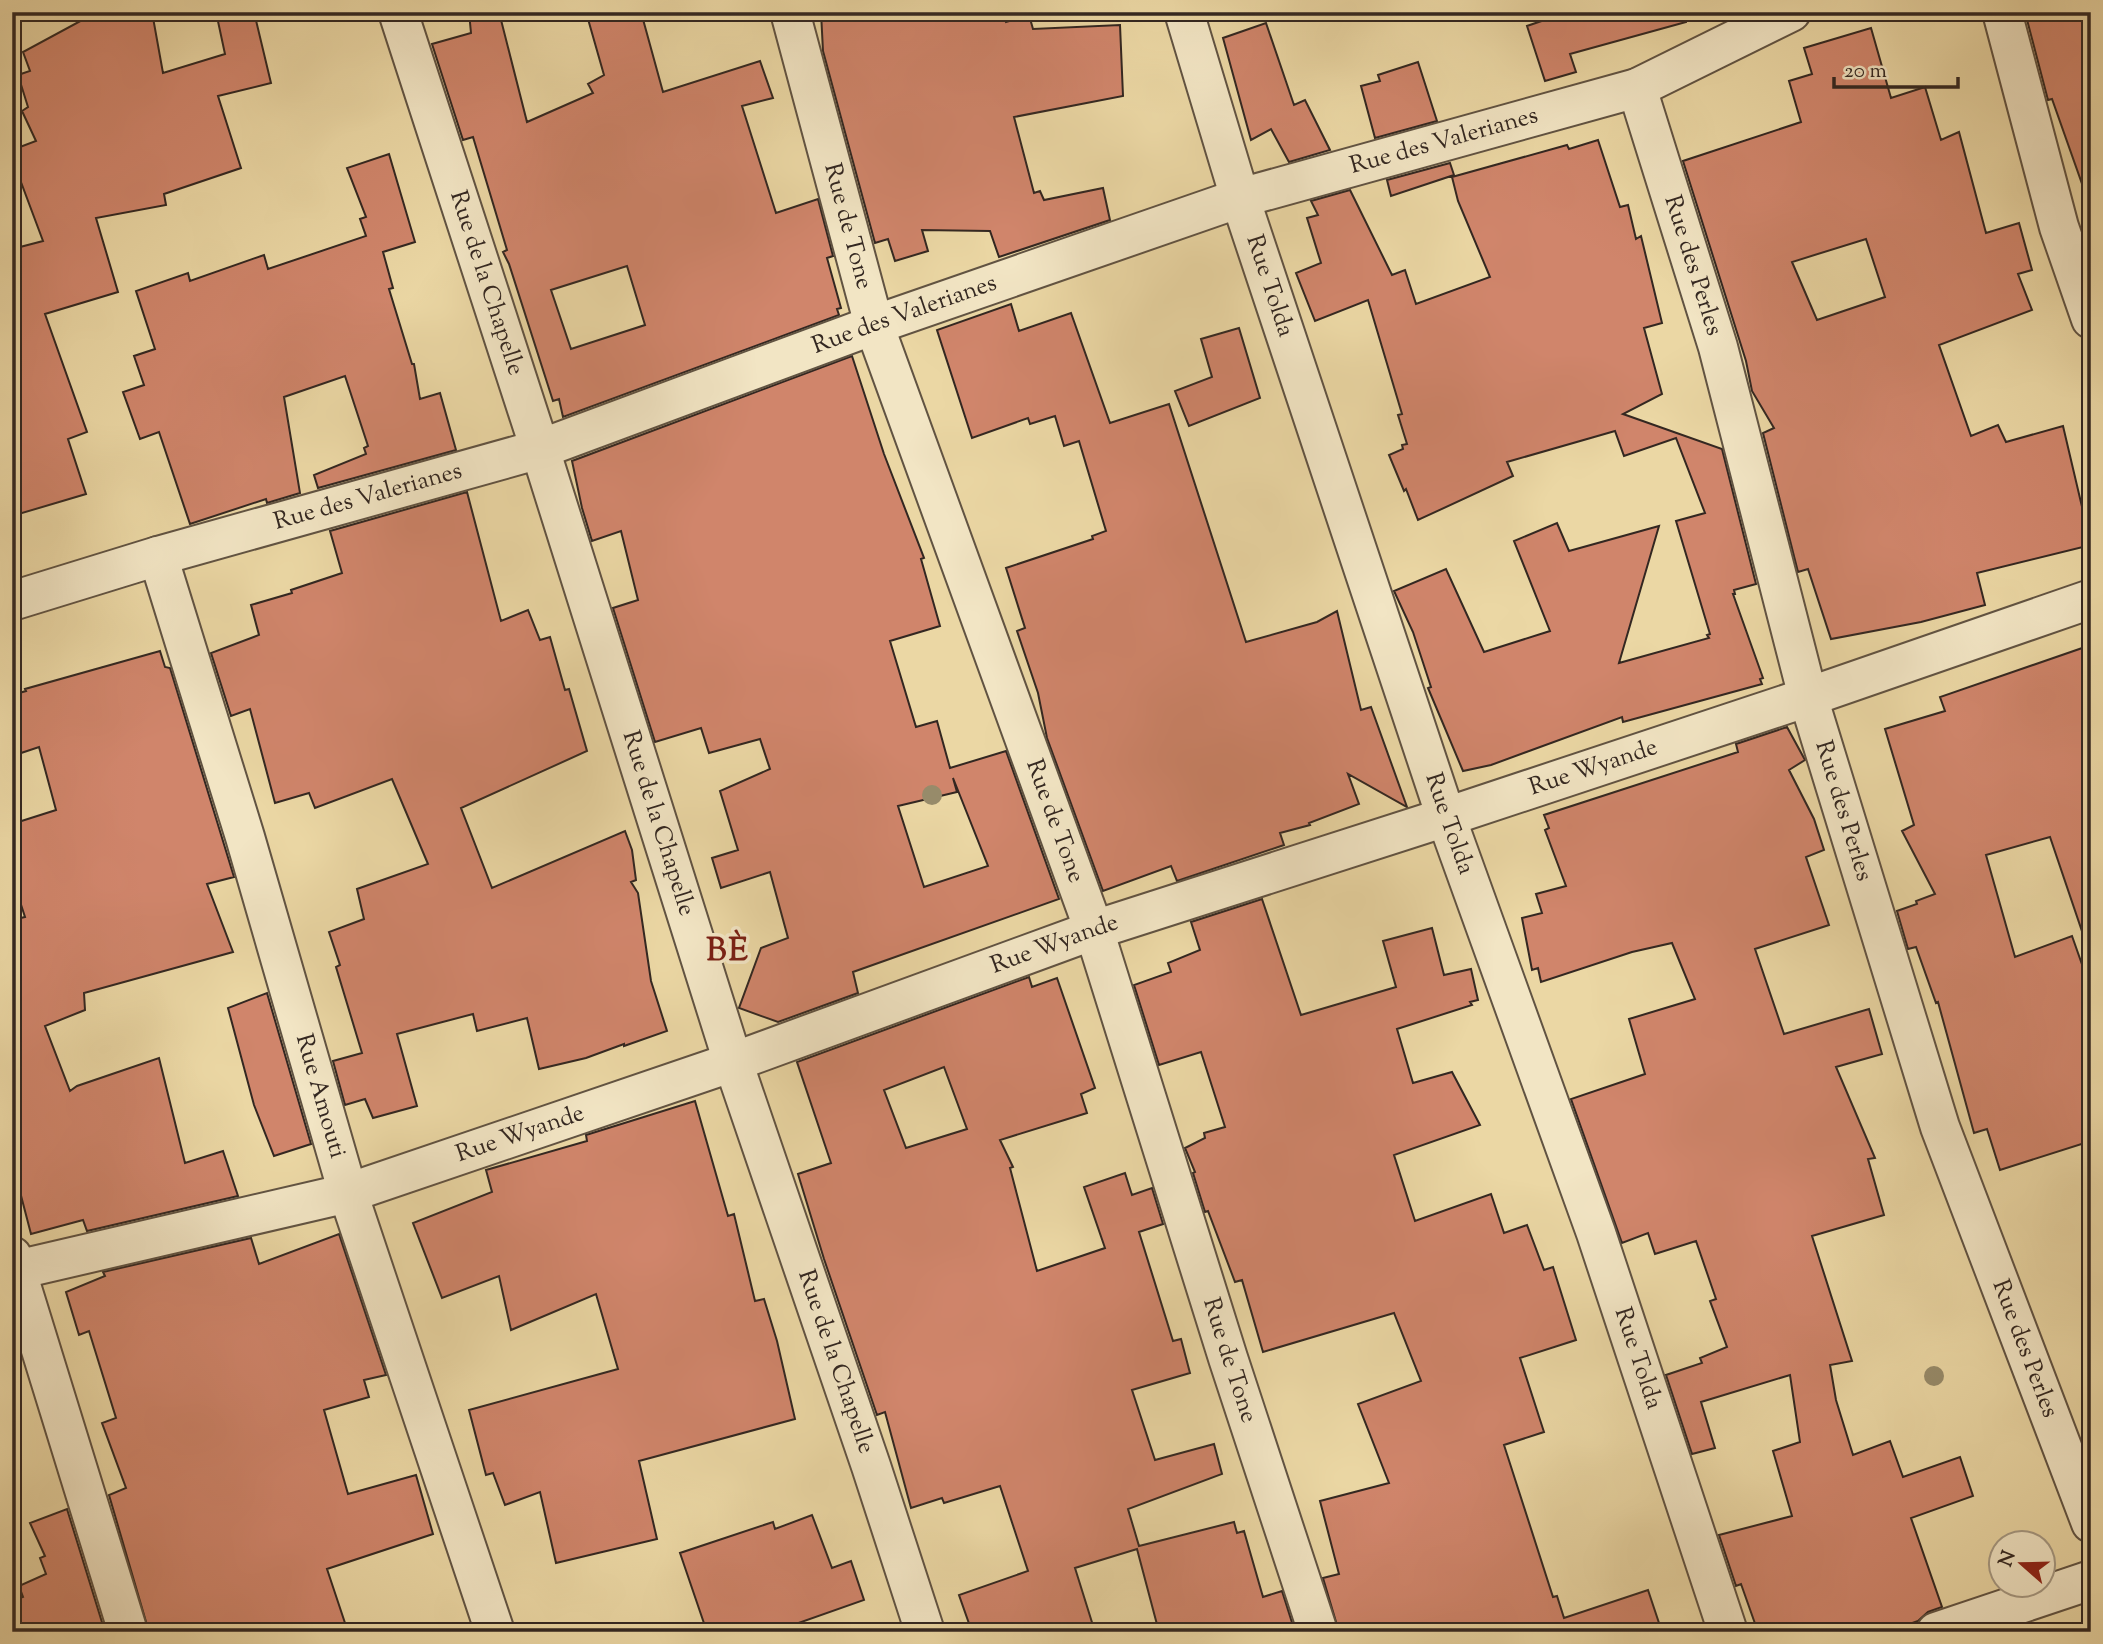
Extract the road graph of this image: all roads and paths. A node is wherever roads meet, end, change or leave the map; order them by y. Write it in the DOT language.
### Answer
graph roads {
  1 [pos="398,12"];
  2 [pos="790,12"];
  3 [pos="1184,12"];
  4 [pos="1791,12"];
  5 [pos="2002,12"];
  6 [pos="1637,88"];
  7 [pos="1240,198"];
  8 [pos="2091,319"];
  9 [pos="874,325"];
  10 [pos="540,449"];
  11 [pos="158,556"];
  12 [pos="2091,599"];
  13 [pos="12,601"];
  14 [pos="1808,697"];
  15 [pos="1446,817"];
  16 [pos="1094,930"];
  17 [pos="733,1062"];
  18 [pos="348,1193"];
  19 [pos="14,1266"];
  20 [pos="2091,1523"];
  21 [pos="2091,1580"];
  22 [pos="128,1632"];
  23 [pos="495,1632"];
  24 [pos="925,1632"];
  25 [pos="1318,1632"];
  26 [pos="1728,1632"];
  27 [pos="1936,1632"];
  1 -- 10 [label="street, Rue de la Chapelle"];
  2 -- 9 [label="street, Rue de Tone"];
  3 -- 7 [label="street, Rue Tolda"];
  4 -- 6 [label="street, Rue des Valerianes"];
  5 -- 8 [label="street"];
  6 -- 7 [label="street, Rue des Valerianes"];
  6 -- 14 [label="street, Rue des Perles"];
  7 -- 9 [label="street, Rue des Valerianes"];
  7 -- 15 [label="street, Rue Tolda"];
  9 -- 10 [label="street, Rue des Valerianes"];
  9 -- 16 [label="street, Rue de Tone"];
  10 -- 11 [label="street, Rue des Valerianes"];
  10 -- 17 [label="street, Rue de la Chapelle"];
  11 -- 13 [label="street, Rue des Valerianes"];
  11 -- 18 [label="street, Rue Amouti"];
  12 -- 14 [label="street, Rue Wyande"];
  14 -- 15 [label="street, Rue Wyande"];
  14 -- 20 [label="street, Rue des Perles"];
  15 -- 16 [label="street, Rue Wyande"];
  15 -- 26 [label="street, Rue Tolda"];
  16 -- 17 [label="street, Rue Wyande"];
  16 -- 25 [label="street, Rue de Tone"];
  17 -- 18 [label="street, Rue Wyande"];
  17 -- 24 [label="street, Rue de la Chapelle"];
  18 -- 19 [label="street, Rue Wyande"];
  18 -- 23 [label="street, Rue Amouti"];
  19 -- 22 [label="street"];
  21 -- 27 [label="street"];
}
